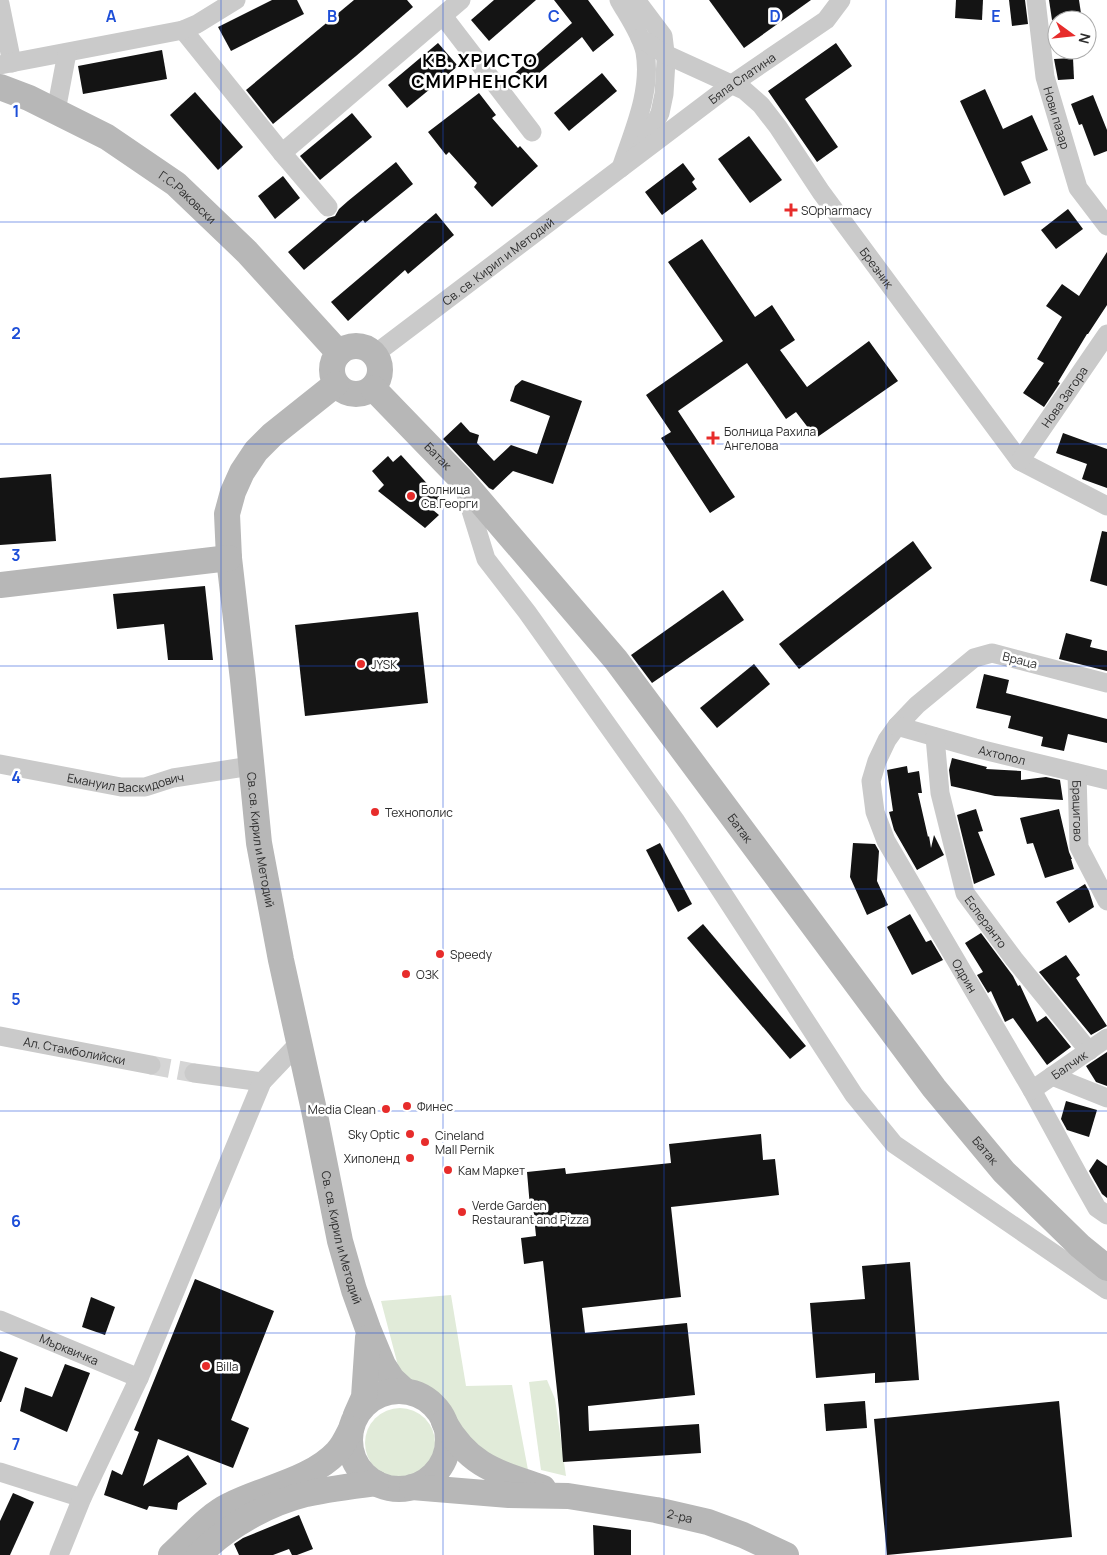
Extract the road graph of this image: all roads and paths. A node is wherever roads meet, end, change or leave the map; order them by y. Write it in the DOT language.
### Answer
graph roads {
  1 [pos="236,0"];
  2 [pos="461,0"];
  3 [pos="619,0"];
  4 [pos="636,0"];
  5 [pos="841,0"];
  6 [pos="1036,0"];
  7 [pos="0,4"];
  8 [pos="443,16"];
  9 [pos="183,30"];
  10 [pos="640,38"];
  11 [pos="66,53"];
  12 [pos="665,54"];
  13 [pos="6,64"];
  14 [pos="732,84"];
  15 [pos="0,87"];
  16 [pos="56,111"];
  17 [pos="532,132"];
  18 [pos="282,153"];
  19 [pos="639,154"];
  20 [pos="621,168"];
  21 [pos="328,207"];
  22 [pos="1107,226"];
  23 [pos="1107,334"];
  24 [pos="339,353"];
  25 [pos="375,354"];
  26 [pos="336,384"];
  27 [pos="373,388"];
  28 [pos="1020,460"];
  29 [pos="461,479"];
  30 [pos="1107,506"];
  31 [pos="229,558"];
  32 [pos="0,585"];
  33 [pos="1107,683"];
  34 [pos="897,726"];
  35 [pos="935,737"];
  36 [pos="0,764"];
  37 [pos="251,766"];
  38 [pos="1077,773"];
  39 [pos="1107,780"];
  40 [pos="1107,901"];
  41 [pos="0,1036"];
  42 [pos="1107,1038"];
  43 [pos="299,1043"];
  44 [pos="1089,1050"];
  45 [pos="151,1065"];
  46 [pos="194,1073"];
  47 [pos="1052,1076"];
  48 [pos="262,1082"];
  49 [pos="1032,1090"];
  50 [pos="1107,1098"];
  51 [pos="1107,1215"];
  52 [pos="1107,1268"];
  53 [pos="1107,1290"];
  54 [pos="0,1320"];
  55 [pos="368,1329"];
  56 [pos="138,1378"];
  57 [pos="405,1391"];
  58 [pos="444,1422"];
  59 [pos="353,1423"];
  60 [pos="0,1472"];
  61 [pos="376,1483"];
  62 [pos="412,1487"];
  63 [pos="568,1496"];
  64 [pos="82,1498"];
  65 [pos="59,1555"];
  66 [pos="171,1555"];
  67 [pos="199,1555"];
  68 [pos="786,1555"];
  1 -- 9 [label="street"];
  2 -- 8 [label="street"];
  3 -- 10 [label="street"];
  4 -- 12 [label="street, Св. св. Кирил и Методий"];
  5 -- 14 [label="street, Бяла Слатина"];
  6 -- 22 [label="street, Нови пазар"];
  7 -- 13 [label="street"];
  8 -- 17 [label="street"];
  8 -- 18 [label="street"];
  9 -- 11 [label="street"];
  9 -- 18 [label="street"];
  10 -- 12 [label="street, Брезник"];
  10 -- 20 [label="street"];
  11 -- 13 [label="street"];
  11 -- 16 [label="street"];
  12 -- 14 [label="street, Брезник"];
  12 -- 19 [label="street, Св. св. Кирил и Методий"];
  14 -- 19 [label="street, Бяла Слатина"];
  14 -- 28 [label="street, Брезник"];
  15 -- 16 [label="main road, Г.С.Раковски"];
  16 -- 24 [label="main road, Г.С.Раковски"];
  18 -- 21 [label="street"];
  19 -- 20 [label="street, Св. св. Кирил и Методий"];
  20 -- 25 [label="street, Св. св. Кирил и Методий"];
  23 -- 28 [label="street, Нова Загора"];
  24 -- 25 [label="main road"];
  24 -- 26 [label="main road"];
  25 -- 27 [label="main road"];
  26 -- 27 [label="main road"];
  26 -- 31 [label="main road, Св. св. Кирил и Методий"];
  27 -- 29 [label="main road, Батак"];
  28 -- 30 [label="street, Брезник"];
  29 -- 52 [label="main road, Батак"];
  29 -- 53 [label="street"];
  31 -- 32 [label="main road"];
  31 -- 37 [label="main road, Св. св. Кирил и Методий"];
  33 -- 34 [label="street, Враца"];
  34 -- 35 [label="street, Ахтопол"];
  34 -- 49 [label="street, Одрин"];
  35 -- 38 [label="street, Ахтопол"];
  35 -- 44 [label="street, Есперанто"];
  36 -- 37 [label="street, Емануил Васкидович"];
  37 -- 43 [label="main road, Св. св. Кирил и Методий"];
  38 -- 39 [label="street, Ахтопол"];
  38 -- 40 [label="street, Брацигово"];
  41 -- 45 [label="street, Ал. Стамболийски"];
  42 -- 44 [label="street, Балчик"];
  43 -- 48 [label="street"];
  43 -- 55 [label="main road, Св. св. Кирил и Методий"];
  44 -- 47 [label="street, Балчик"];
  46 -- 48 [label="street"];
  47 -- 49 [label="street, Балчик"];
  47 -- 50 [label="street"];
  48 -- 56 [label="street"];
  49 -- 51 [label="street, Одрин"];
  54 -- 56 [label="street, Мърквичка"];
  55 -- 57 [label="main road, Св. св. Кирил и Методий"];
  55 -- 59 [label="main road, Св. св. Кирил и Методий"];
  56 -- 64 [label="street"];
  57 -- 58 [label="main road"];
  57 -- 59 [label="main road"];
  58 -- 62 [label="main road"];
  58 -- 63 [label="main road, 2-ра"];
  59 -- 61 [label="main road"];
  59 -- 66 [label="main road, Св. св. Кирил и Методий"];
  60 -- 64 [label="street"];
  61 -- 62 [label="main road"];
  61 -- 67 [label="main road"];
  62 -- 63 [label="main road, 2-ра"];
  63 -- 68 [label="main road, 2-ра"];
  64 -- 65 [label="street"];
}
